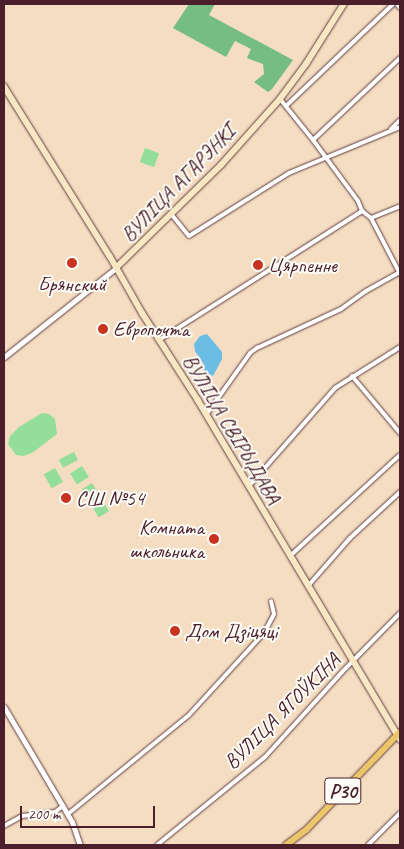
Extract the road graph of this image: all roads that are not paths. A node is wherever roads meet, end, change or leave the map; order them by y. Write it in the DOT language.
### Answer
graph roads {
  1 [pos="344,4"];
  2 [pos="393,4"];
  3 [pos="397,4"];
  4 [pos="400,8"];
  5 [pos="400,58"];
  6 [pos="4,86"];
  7 [pos="280,99"];
  8 [pos="286,106"];
  9 [pos="400,120"];
  10 [pos="400,127"];
  11 [pos="389,130"];
  12 [pos="313,140"];
  13 [pos="324,157"];
  14 [pos="400,206"];
  15 [pos="362,211"];
  16 [pos="172,215"];
  17 [pos="370,218"];
  18 [pos="117,268"];
  19 [pos="400,273"];
  20 [pos="159,340"];
  21 [pos="400,346"];
  22 [pos="4,358"];
  23 [pos="352,376"];
  24 [pos="206,415"];
  25 [pos="400,433"];
  26 [pos="400,455"];
  27 [pos="248,487"];
  28 [pos="400,492"];
  29 [pos="290,556"];
  30 [pos="308,586"];
  31 [pos="271,601"];
  32 [pos="400,613"];
  33 [pos="354,661"];
  34 [pos="4,707"];
  35 [pos="399,735"];
  36 [pos="63,806"];
  37 [pos="400,813"];
  38 [pos="68,814"];
  39 [pos="4,826"];
  40 [pos="80,845"];
  41 [pos="157,845"];
  42 [pos="286,845"];
  43 [pos="368,845"];
  1 -- 7 [label="main road, ВУЛІЦА АГАРЭНКІ"];
  2 -- 8 [label="street"];
  3 -- 4 [label="street"];
  5 -- 12 [label="street"];
  6 -- 18 [label="main road, ВУЛІЦА СВІРЫДАВА"];
  7 -- 8 [label="street"];
  7 -- 16 [label="main road, ВУЛІЦА АГАРЭНКІ"];
  8 -- 12 [label="street"];
  9 -- 11 [label="street"];
  10 -- 11 [label="street"];
  11 -- 13 [label="street"];
  12 -- 13 [label="street"];
  13 -- 15 [label="street"];
  13 -- 16 [label="street"];
  14 -- 17 [label="street"];
  15 -- 17 [label="street"];
  15 -- 20 [label="street"];
  16 -- 18 [label="main road, ВУЛІЦА АГАРЭНКІ"];
  17 -- 19 [label="street"];
  18 -- 20 [label="main road, ВУЛІЦА СВІРЫДАВА"];
  18 -- 22 [label="street, ВУЛІЦА АГАРЭНКІ"];
  19 -- 24 [label="street"];
  20 -- 24 [label="main road, ВУЛІЦА СВІРЫДАВА"];
  21 -- 23 [label="street"];
  23 -- 25 [label="street"];
  23 -- 27 [label="street"];
  24 -- 27 [label="main road, ВУЛІЦА СВІРЫДАВА"];
  26 -- 29 [label="street"];
  27 -- 29 [label="main road, ВУЛІЦА СВІРЫДАВА"];
  28 -- 30 [label="street"];
  29 -- 30 [label="main road, ВУЛІЦА СВІРЫДАВА"];
  30 -- 33 [label="main road, ВУЛІЦА СВІРЫДАВА"];
  31 -- 38 [label="street"];
  32 -- 33 [label="street, ВУЛІЦА ЯГОЎКІНА"];
  33 -- 35 [label="main road, ВУЛІЦА СВІРЫДАВА"];
  33 -- 41 [label="street, ВУЛІЦА ЯГОЎКІНА"];
  34 -- 36 [label="street"];
  35 -- 42 [label="main road, Р30"];
  36 -- 38 [label="street"];
  36 -- 39 [label="street"];
  37 -- 43 [label="street"];
  38 -- 40 [label="street"];
}
